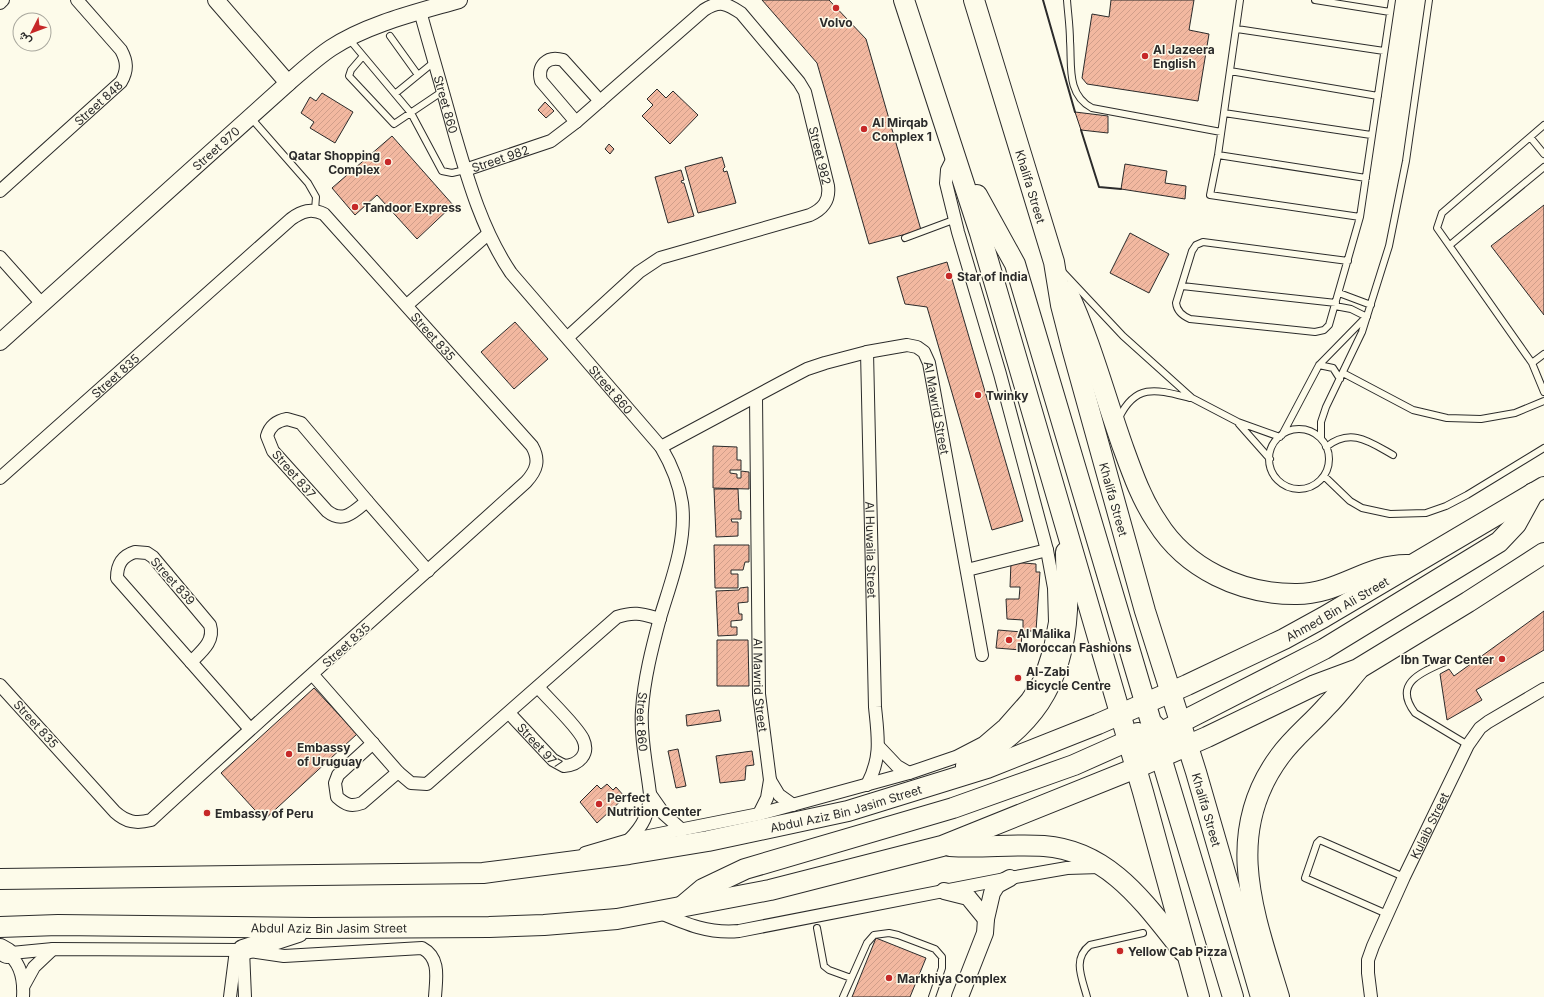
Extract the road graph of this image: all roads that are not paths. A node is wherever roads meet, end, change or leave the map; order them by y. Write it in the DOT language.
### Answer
graph roads {
  1 [pos="3,0"];
  2 [pos="77,0"];
  3 [pos="216,0"];
  4 [pos="459,0"];
  5 [pos="904,0"];
  6 [pos="974,0"];
  7 [pos="1067,0"];
  8 [pos="1240,0"];
  9 [pos="1315,0"];
  10 [pos="1392,0"];
  11 [pos="1429,0"];
  12 [pos="0,3"];
  13 [pos="420,11"];
  14 [pos="1390,12"];
  15 [pos="1236,29"];
  16 [pos="390,36"];
  17 [pos="349,39"];
  18 [pos="1384,52"];
  19 [pos="364,56"];
  20 [pos="434,62"];
  21 [pos="1230,71"];
  22 [pos="418,75"];
  23 [pos="288,82"];
  24 [pos="443,91"];
  25 [pos="396,93"];
  26 [pos="1378,96"];
  27 [pos="600,101"];
  28 [pos="411,113"];
  29 [pos="1224,113"];
  30 [pos="250,117"];
  31 [pos="576,122"];
  32 [pos="1544,125"];
  33 [pos="1221,132"];
  34 [pos="1371,135"];
  35 [pos="1530,137"];
  36 [pos="955,154"];
  37 [pos="1544,154"];
  38 [pos="1218,155"];
  39 [pos="1544,167"];
  40 [pos="465,170"];
  41 [pos="1366,178"];
  42 [pos="0,191"];
  43 [pos="315,210"];
  44 [pos="1360,217"];
  45 [pos="956,219"];
  46 [pos="488,234"];
  47 [pos="906,238"];
  48 [pos="1450,246"];
  49 [pos="0,257"];
  50 [pos="1348,261"];
  51 [pos="1054,262"];
  52 [pos="1182,286"];
  53 [pos="1339,293"];
  54 [pos="42,304"];
  55 [pos="407,305"];
  56 [pos="1335,305"];
  57 [pos="1371,305"];
  58 [pos="1366,317"];
  59 [pos="568,338"];
  60 [pos="0,342"];
  61 [pos="866,352"];
  62 [pos="1544,354"];
  63 [pos="1532,363"];
  64 [pos="1319,365"];
  65 [pos="1343,373"];
  66 [pos="1340,379"];
  67 [pos="1544,392"];
  68 [pos="756,397"];
  69 [pos="1192,398"];
  70 [pos="1544,401"];
  71 [pos="1238,422"];
  72 [pos="1115,425"];
  73 [pos="1281,436"];
  74 [pos="1321,438"];
  75 [pos="661,447"];
  76 [pos="1326,447"];
  77 [pos="1544,448"];
  78 [pos="1393,454"];
  79 [pos="1270,459"];
  80 [pos="1324,476"];
  81 [pos="0,478"];
  82 [pos="1538,490"];
  83 [pos="367,502"];
  84 [pos="1066,524"];
  85 [pos="1046,550"];
  86 [pos="1540,558"];
  87 [pos="1414,565"];
  88 [pos="968,570"];
  89 [pos="428,571"];
  90 [pos="660,619"];
  91 [pos="982,655"];
  92 [pos="191,662"];
  93 [pos="1444,662"];
  94 [pos="1358,669"];
  95 [pos="313,675"];
  96 [pos="0,685"];
  97 [pos="538,688"];
  98 [pos="1544,689"];
  99 [pos="1170,692"];
  100 [pos="1145,703"];
  101 [pos="509,713"];
  102 [pos="1120,714"];
  103 [pos="1179,723"];
  104 [pos="250,729"];
  105 [pos="1153,730"];
  106 [pos="1128,741"];
  107 [pos="373,743"];
  108 [pos="1187,745"];
  109 [pos="1468,745"];
  110 [pos="879,748"];
  111 [pos="1161,756"];
  112 [pos="1136,768"];
  113 [pos="398,772"];
  114 [pos="770,780"];
  115 [pos="912,781"];
  116 [pos="867,784"];
  117 [pos="650,794"];
  118 [pos="793,805"];
  119 [pos="759,814"];
  120 [pos="682,830"];
  121 [pos="629,840"];
  122 [pos="942,846"];
  123 [pos="560,863"];
  124 [pos="1107,867"];
  125 [pos="1404,877"];
  126 [pos="1010,878"];
  127 [pos="0,879"];
  128 [pos="944,891"];
  129 [pos="683,906"];
  130 [pos="657,912"];
  131 [pos="1387,914"];
  132 [pos="986,919"];
  133 [pos="0,927"];
  134 [pos="312,928"];
  135 [pos="817,928"];
  136 [pos="1143,934"];
  137 [pos="53,949"];
  138 [pos="239,950"];
  139 [pos="2,952"];
  140 [pos="1188,957"];
  141 [pos="851,978"];
  142 [pos="23,992"];
  143 [pos="230,997"];
  144 [pos="245,997"];
  145 [pos="435,997"];
  146 [pos="843,997"];
  147 [pos="932,997"];
  148 [pos="960,997"];
  149 [pos="1087,997"];
  150 [pos="1199,997"];
  151 [pos="1233,997"];
  152 [pos="1261,997"];
  153 [pos="1278,997"];
  154 [pos="1371,997"];
  1 -- 12 [label="street"];
  2 -- 42 [label="street, Street 848"];
  3 -- 23 [label="street"];
  4 -- 13 [label="street, Street 970"];
  5 -- 36 [label="main road"];
  6 -- 51 [label="main road, Khalifa Street"];
  7 -- 33 [label="lane"];
  8 -- 15 [label="lane"];
  9 -- 14 [label="lane"];
  10 -- 14 [label="lane"];
  11 -- 57 [label="lane"];
  13 -- 17 [label="street, Street 970"];
  13 -- 20 [label="street, Street 860"];
  14 -- 18 [label="lane"];
  15 -- 18 [label="lane"];
  15 -- 21 [label="lane"];
  16 -- 22 [label="lane"];
  17 -- 19 [label="lane"];
  17 -- 23 [label="street, Street 970"];
  18 -- 26 [label="lane"];
  19 -- 25 [label="lane"];
  19 -- 28 [label="lane"];
  20 -- 22 [label="lane"];
  20 -- 24 [label="street, Street 860"];
  21 -- 26 [label="lane"];
  21 -- 29 [label="lane"];
  22 -- 25 [label="lane"];
  23 -- 30 [label="street, Street 970"];
  24 -- 28 [label="lane"];
  24 -- 40 [label="street, Street 860"];
  25 -- 28 [label="lane"];
  26 -- 34 [label="lane"];
  27 -- 31 [label="street, Street 982"];
  27 -- 31 [label="street"];
  27 -- 59 [label="street, Street 982"];
  28 -- 40 [label="lane"];
  29 -- 33 [label="lane"];
  29 -- 34 [label="lane"];
  30 -- 43 [label="lane"];
  30 -- 54 [label="street, Street 970"];
  31 -- 40 [label="street, Street 982"];
  32 -- 35 [label="lane"];
  33 -- 38 [label="lane"];
  34 -- 41 [label="lane"];
  35 -- 37 [label="lane"];
  35 -- 48 [label="lane"];
  36 -- 45 [label="street"];
  36 -- 84 [label="main road"];
  36 -- 100 [label="main road"];
  38 -- 41 [label="lane"];
  38 -- 44 [label="lane"];
  39 -- 48 [label="lane"];
  40 -- 46 [label="street, Street 860"];
  41 -- 44 [label="lane"];
  43 -- 55 [label="street, Street 835"];
  43 -- 81 [label="street, Street 835"];
  44 -- 50 [label="lane"];
  45 -- 47 [label="lane"];
  45 -- 85 [label="street"];
  46 -- 55 [label="street, Street 835"];
  46 -- 59 [label="street, Street 860"];
  48 -- 63 [label="lane"];
  49 -- 54 [label="street"];
  50 -- 52 [label="lane"];
  50 -- 53 [label="lane"];
  51 -- 69 [label="lane"];
  51 -- 72 [label="main road"];
  51 -- 99 [label="main road, Khalifa Street"];
  52 -- 56 [label="lane"];
  52 -- 56 [label="lane"];
  53 -- 56 [label="lane"];
  53 -- 57 [label="lane"];
  54 -- 60 [label="street, Street 970"];
  55 -- 89 [label="street, Street 835"];
  56 -- 58 [label="lane"];
  57 -- 58 [label="lane"];
  58 -- 64 [label="lane"];
  58 -- 65 [label="lane"];
  59 -- 75 [label="street, Street 860"];
  61 -- 68 [label="street, Al Mawrid Street"];
  61 -- 88 [label="street, Al Mawrid Street"];
  61 -- 110 [label="street, Al Huwaila Street"];
  62 -- 63 [label="lane"];
  63 -- 67 [label="lane"];
  64 -- 66 [label="lane"];
  64 -- 73 [label="lane"];
  65 -- 66 [label="lane"];
  65 -- 70 [label="lane"];
  66 -- 74 [label="lane"];
  68 -- 75 [label="street, Al Mawrid Street"];
  68 -- 114 [label="street, Al Mawrid Street"];
  69 -- 71 [label="lane"];
  69 -- 72 [label="lane"];
  71 -- 73 [label="lane"];
  71 -- 79 [label="lane"];
  72 -- 87 [label="main road"];
  73 -- 74 [label="lane"];
  73 -- 79 [label="lane"];
  74 -- 76 [label="lane"];
  75 -- 90 [label="street, Street 860"];
  76 -- 78 [label="lane"];
  76 -- 80 [label="lane"];
  77 -- 80 [label="lane"];
  79 -- 80 [label="lane"];
  82 -- 87 [label="main road, Ahmed Bin Ali Street"];
  82 -- 103 [label="main road"];
  83 -- 83 [label="street, Street 837"];
  83 -- 89 [label="street, Street 837"];
  84 -- 102 [label="main road"];
  84 -- 115 [label="main road"];
  85 -- 88 [label="street"];
  85 -- 115 [label="street, Abdul Aziz Bin Jasim Street"];
  86 -- 94 [label="main road"];
  87 -- 99 [label="main road, Ahmed Bin Ali Street"];
  88 -- 91 [label="street, Al Mawrid Street"];
  89 -- 95 [label="street, Street 835"];
  90 -- 97 [label="street, Street 977"];
  90 -- 117 [label="street, Street 860"];
  92 -- 92 [label="street, Street 839"];
  92 -- 104 [label="street, Street 839"];
  93 -- 109 [label="lane"];
  94 -- 108 [label="main road"];
  94 -- 153 [label="main road"];
  95 -- 104 [label="street, Street 835"];
  95 -- 107 [label="street, Street 977"];
  96 -- 104 [label="street, Street 835"];
  97 -- 101 [label="street, Street 977"];
  97 -- 101 [label="street, Street 977"];
  98 -- 109 [label="street, Kulaib Street"];
  99 -- 100 [label="main road, Ahmed Bin Ali Street"];
  99 -- 103 [label="main road, Khalifa Street"];
  99 -- 105 [label="main road"];
  100 -- 102 [label="main road, Ahmed Bin Ali Street"];
  100 -- 105 [label="main road"];
  101 -- 113 [label="street, Street 977"];
  102 -- 105 [label="main road"];
  102 -- 106 [label="main road"];
  102 -- 115 [label="main road, Abdul Aziz Bin Jasim Street"];
  103 -- 105 [label="main road"];
  103 -- 108 [label="main road, Khalifa Street"];
  105 -- 106 [label="main road"];
  105 -- 108 [label="main road"];
  105 -- 111 [label="main road"];
  105 -- 112 [label="main road"];
  106 -- 112 [label="main road"];
  106 -- 129 [label="main road"];
  107 -- 113 [label="street, Street 977"];
  107 -- 113 [label="street"];
  108 -- 111 [label="main road"];
  108 -- 152 [label="main road, Khalifa Street"];
  109 -- 125 [label="street, Kulaib Street"];
  110 -- 115 [label="street"];
  110 -- 116 [label="street, Al Huwaila Street"];
  111 -- 112 [label="main road"];
  111 -- 151 [label="main road"];
  112 -- 122 [label="main road, Abdul Aziz Bin Jasim Street"];
  112 -- 140 [label="main road"];
  114 -- 118 [label="street, Al Mawrid Street"];
  114 -- 119 [label="street, Al Mawrid Street"];
  115 -- 116 [label="street, Abdul Aziz Bin Jasim Street"];
  115 -- 123 [label="main road, Abdul Aziz Bin Jasim Street"];
  116 -- 118 [label="street, Abdul Aziz Bin Jasim Street"];
  117 -- 120 [label="street, Street 860"];
  117 -- 121 [label="street, Street 860"];
  118 -- 119 [label="street, Abdul Aziz Bin Jasim Street"];
  119 -- 120 [label="street, Abdul Aziz Bin Jasim Street"];
  120 -- 121 [label="street, Abdul Aziz Bin Jasim Street"];
  121 -- 123 [label="street, Abdul Aziz Bin Jasim Street"];
  122 -- 124 [label="main road"];
  122 -- 129 [label="main road, Abdul Aziz Bin Jasim Street"];
  123 -- 127 [label="main road, Abdul Aziz Bin Jasim Street"];
  124 -- 126 [label="street"];
  124 -- 140 [label="main road"];
  125 -- 131 [label="street, Kulaib Street"];
  125 -- 131 [label="lane"];
  126 -- 128 [label="street"];
  126 -- 132 [label="street"];
  128 -- 130 [label="street"];
  128 -- 132 [label="street"];
  129 -- 130 [label="main road, Abdul Aziz Bin Jasim Street"];
  130 -- 134 [label="main road, Abdul Aziz Bin Jasim Street"];
  131 -- 154 [label="street, Kulaib Street"];
  132 -- 148 [label="street"];
  133 -- 134 [label="main road, Abdul Aziz Bin Jasim Street"];
  134 -- 138 [label="main road"];
  135 -- 141 [label="lane"];
  136 -- 149 [label="lane"];
  137 -- 138 [label="street, Abdul Aziz Bin Jasim Street"];
  137 -- 139 [label="street, Abdul Aziz Bin Jasim Street"];
  137 -- 142 [label="street"];
  138 -- 143 [label="street"];
  138 -- 144 [label="street"];
  138 -- 145 [label="street, Abdul Aziz Bin Jasim Street"];
  139 -- 142 [label="street"];
  140 -- 150 [label="main road"];
  141 -- 146 [label="lane"];
  141 -- 147 [label="lane"];
}
